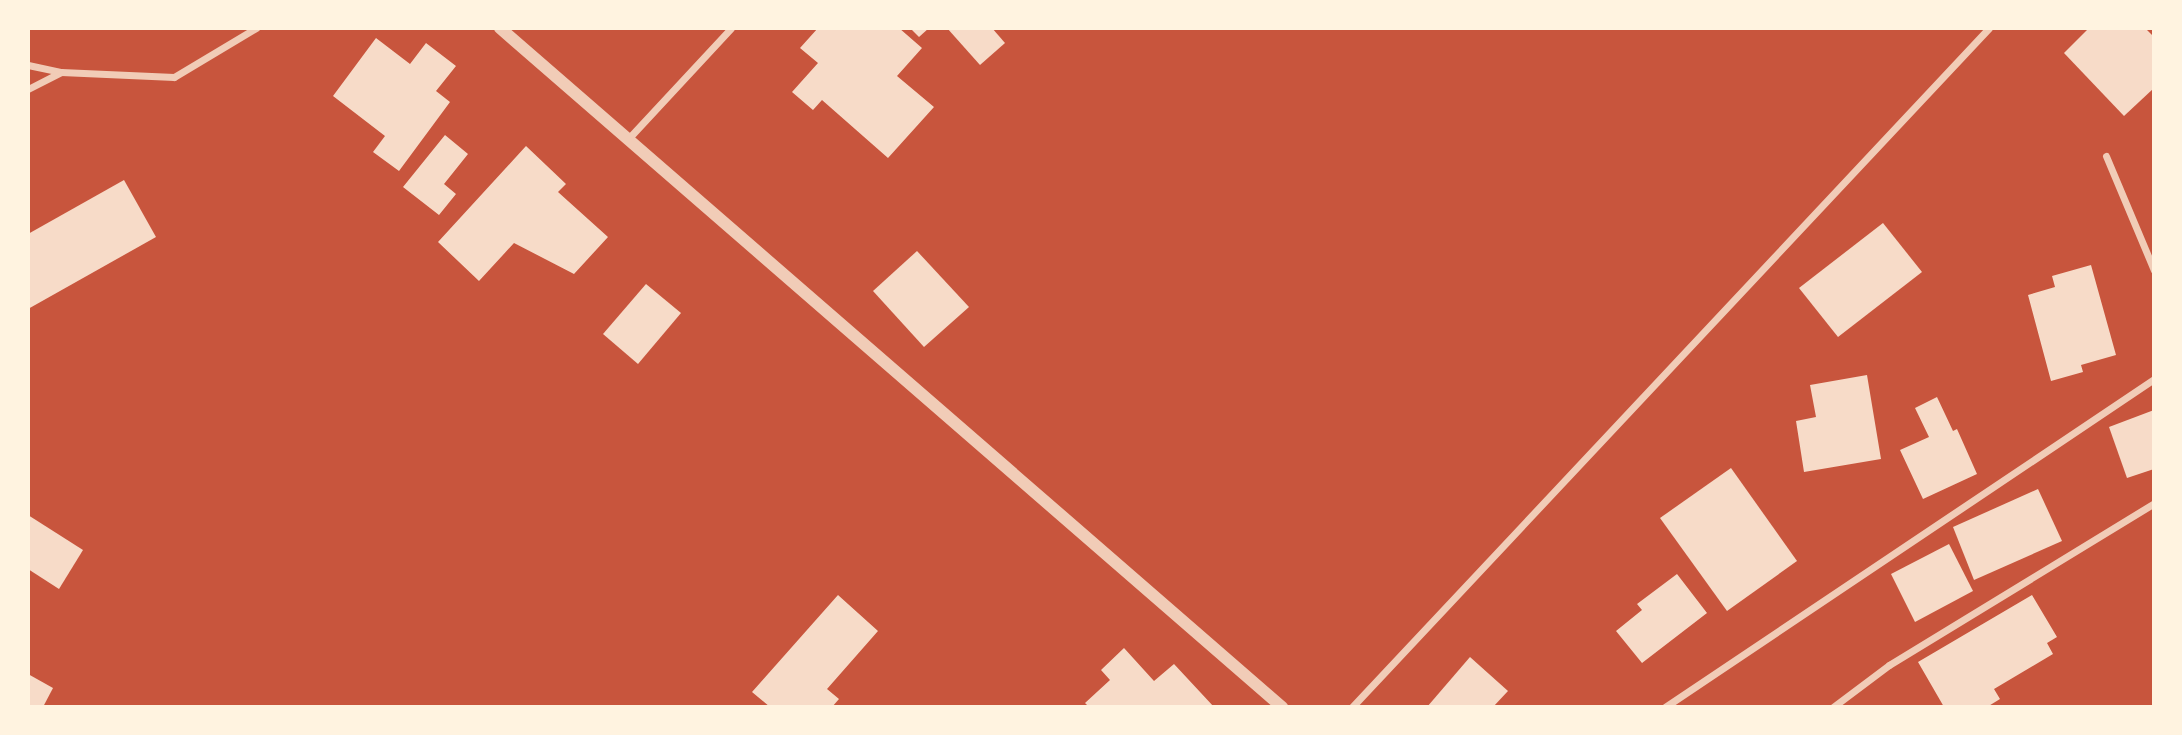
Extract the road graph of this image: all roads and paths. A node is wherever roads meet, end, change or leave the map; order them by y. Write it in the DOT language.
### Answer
graph roads {
  1 [pos="257,28"];
  2 [pos="500,28"];
  3 [pos="731,28"];
  4 [pos="1989,28"];
  5 [pos="28,65"];
  6 [pos="61,72"];
  7 [pos="28,89"];
  8 [pos="628,139"];
  9 [pos="2106,156"];
  10 [pos="2154,270"];
  11 [pos="2154,379"];
  12 [pos="2154,503"];
  13 [pos="1282,707"];
  14 [pos="1352,707"];
  15 [pos="1665,707"];
  16 [pos="1833,707"];
  1 -- 6 [label="street"];
  2 -- 8 [label="street"];
  3 -- 8 [label="street"];
  4 -- 14 [label="street"];
  5 -- 6 [label="street"];
  6 -- 7 [label="street"];
  8 -- 13 [label="street"];
  9 -- 10 [label="street"];
  11 -- 15 [label="street"];
  12 -- 16 [label="street"];
}
